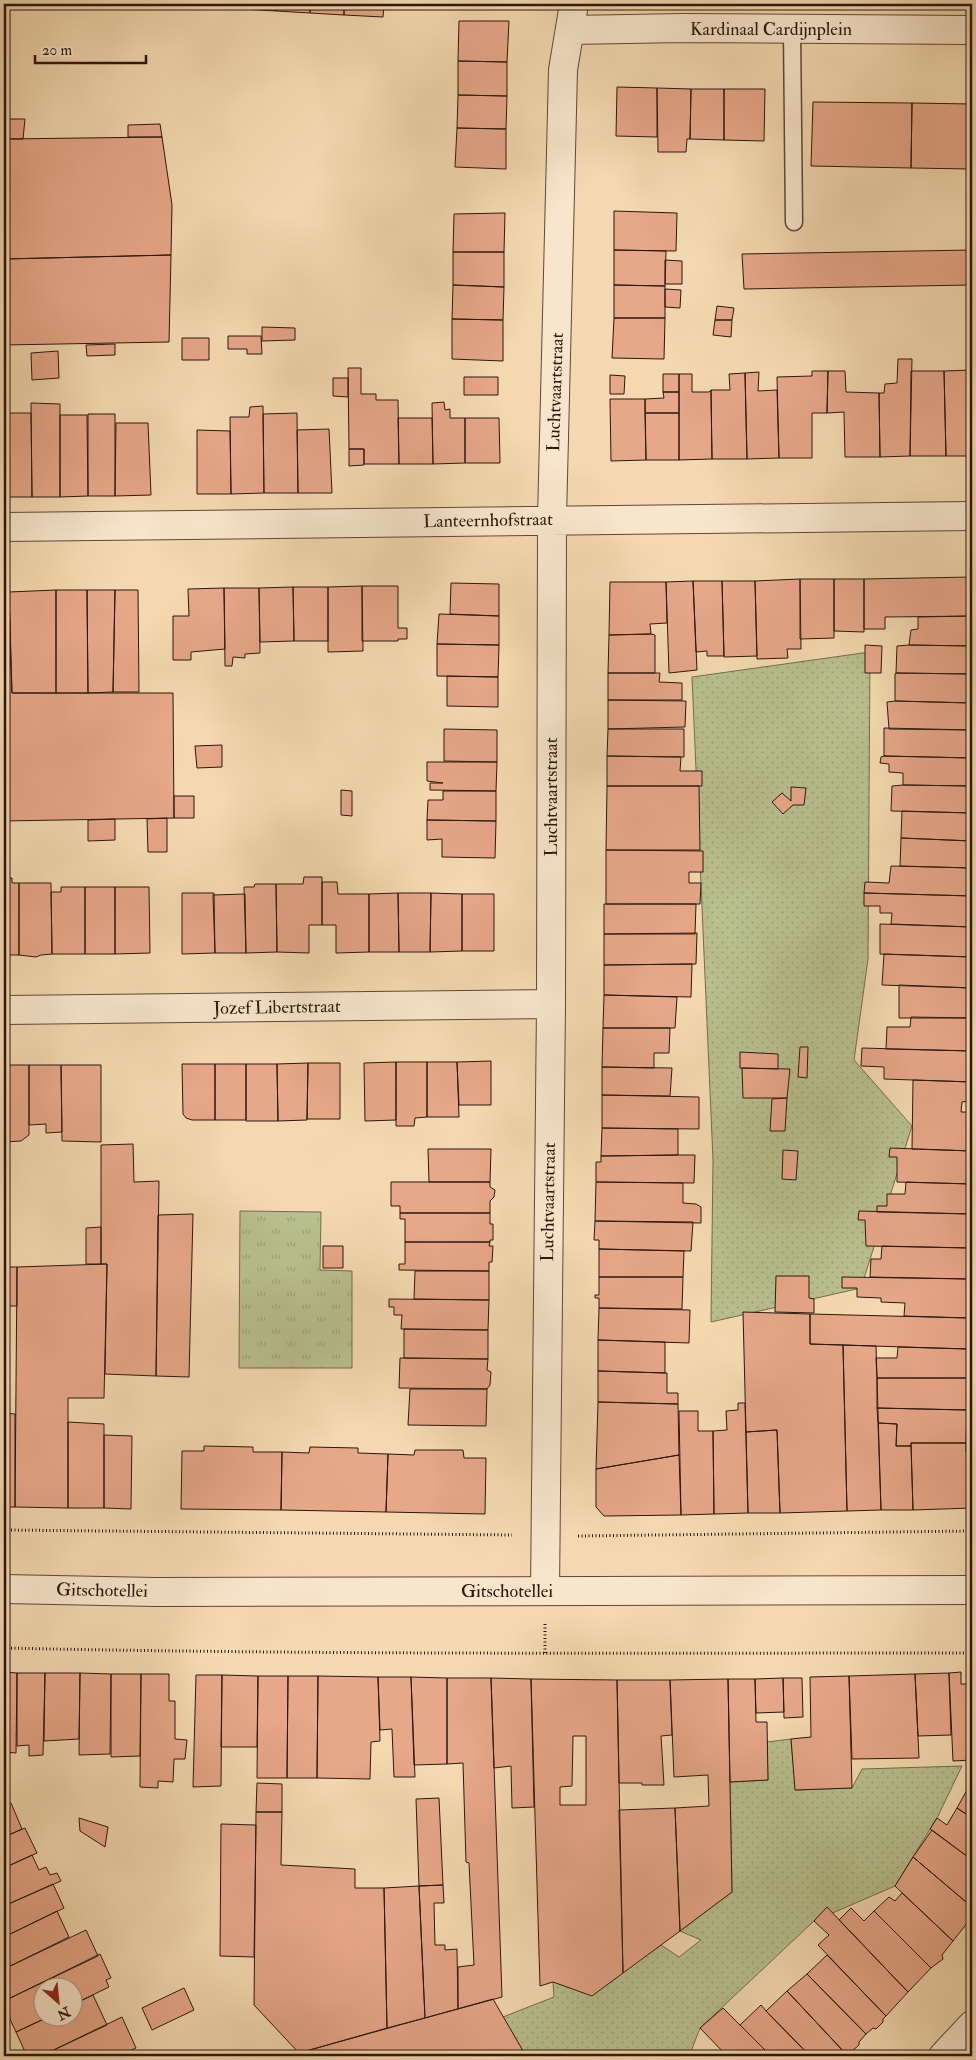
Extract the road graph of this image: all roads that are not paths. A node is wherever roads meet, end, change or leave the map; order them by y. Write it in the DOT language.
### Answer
graph roads {
  1 [pos="572,17"];
  2 [pos="792,30"];
  3 [pos="972,30"];
  4 [pos="794,222"];
  5 [pos="972,516"];
  6 [pos="552,519"];
  7 [pos="4,526"];
  8 [pos="551,1004"];
  9 [pos="4,1010"];
  10 [pos="4,1589"];
  11 [pos="545,1591"];
  12 [pos="968,1594"];
  13 [pos="972,2025"];
  14 [pos="943,2056"];
  1 -- 2 [label="street, Kardinaal Cardijnplein"];
  1 -- 6 [label="street, Luchtvaartstraat"];
  2 -- 3 [label="street, Kardinaal Cardijnplein"];
  2 -- 4 [label="lane"];
  5 -- 6 [label="street, Lanteernhofstraat"];
  6 -- 7 [label="street, Lanteernhofstraat"];
  6 -- 8 [label="street, Luchtvaartstraat"];
  8 -- 9 [label="street, Jozef Libertstraat"];
  8 -- 11 [label="street, Luchtvaartstraat"];
  10 -- 11 [label="street, Gitschotellei"];
  11 -- 12 [label="street, Gitschotellei"];
  13 -- 14 [label="street"];
}
